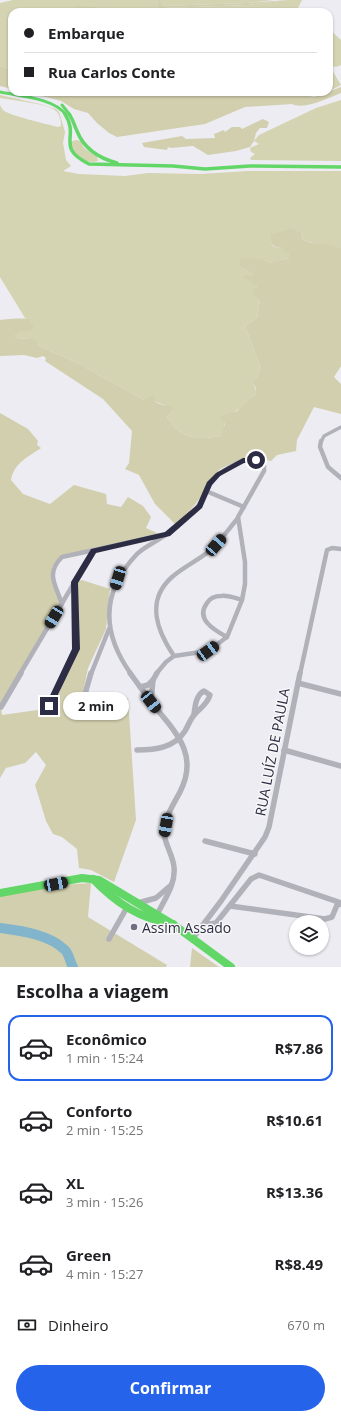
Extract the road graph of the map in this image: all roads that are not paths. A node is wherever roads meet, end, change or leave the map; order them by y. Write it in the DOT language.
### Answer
graph roads {
  1 [pos="20,96"];
  2 [pos="26,96"];
  3 [pos="84,142"];
  4 [pos="68,144"];
  5 [pos="99,157"];
  6 [pos="85,162"];
  7 [pos="341,163"];
  8 [pos="341,166"];
  9 [pos="341,427"];
  10 [pos="341,478"];
  11 [pos="206,491"];
  12 [pos="244,507"];
  13 [pos="238,517"];
  14 [pos="167,534"];
  15 [pos="142,540"];
  16 [pos="146,548"];
  17 [pos="341,549"];
  18 [pos="93,551"];
  19 [pos="74,582"];
  20 [pos="58,593"];
  21 [pos="67,594"];
  22 [pos="74,595"];
  23 [pos="242,600"];
  24 [pos="62,604"];
  25 [pos="109,629"];
  26 [pos="227,638"];
  27 [pos="112,640"];
  28 [pos="103,641"];
  29 [pos="174,656"];
  30 [pos="153,680"];
  31 [pos="298,682"];
  32 [pos="140,687"];
  33 [pos="85,694"];
  34 [pos="341,694"];
  35 [pos="151,702"];
  36 [pos="49,706"];
  37 [pos="2,707"];
  38 [pos="194,715"];
  39 [pos="180,738"];
  40 [pos="137,750"];
  41 [pos="284,750"];
  42 [pos="341,766"];
  43 [pos="205,841"];
  44 [pos="255,854"];
  45 [pos="93,878"];
  46 [pos="172,884"];
  47 [pos="0,893"];
  48 [pos="136,903"];
  49 [pos="341,904"];
  50 [pos="230,906"];
  51 [pos="126,909"];
  52 [pos="157,915"];
  53 [pos="150,921"];
  54 [pos="206,922"];
  55 [pos="173,924"];
  56 [pos="193,938"];
  57 [pos="109,939"];
  58 [pos="231,967"];
  1 -- 4 [label="main road"];
  2 -- 3 [label="main road"];
  3 -- 4 [label="main road"];
  3 -- 5 [label="main road"];
  4 -- 6 [label="main road"];
  5 -- 6 [label="main road"];
  5 -- 7 [label="main road"];
  6 -- 8 [label="main road"];
  9 -- 10 [label="street"];
  11 -- 12 [label="street"];
  11 -- 12 [label="street"];
  11 -- 14 [label="street"];
  12 -- 13 [label="street"];
  13 -- 23 [label="street"];
  13 -- 29 [label="street"];
  14 -- 15 [label="street"];
  14 -- 16 [label="street"];
  15 -- 16 [label="street"];
  15 -- 18 [label="street"];
  16 -- 25 [label="street"];
  17 -- 31 [label="street, RUA LUÍZ DE PAULA"];
  18 -- 19 [label="street"];
  18 -- 20 [label="street"];
  19 -- 21 [label="street"];
  19 -- 22 [label="street"];
  20 -- 21 [label="street"];
  20 -- 24 [label="street"];
  21 -- 22 [label="street"];
  21 -- 24 [label="street"];
  22 -- 36 [label="street"];
  23 -- 26 [label="street"];
  23 -- 26 [label="street"];
  24 -- 37 [label="street"];
  25 -- 27 [label="street"];
  25 -- 28 [label="street"];
  26 -- 29 [label="street"];
  27 -- 28 [label="street"];
  27 -- 32 [label="street"];
  28 -- 33 [label="street"];
  29 -- 30 [label="street"];
  30 -- 32 [label="street"];
  30 -- 35 [label="street"];
  31 -- 34 [label="street"];
  31 -- 41 [label="street, RUA LUÍZ DE PAULA"];
  32 -- 35 [label="street"];
  35 -- 39 [label="street"];
  38 -- 39 [label="street"];
  39 -- 40 [label="street"];
  39 -- 46 [label="street"];
  41 -- 42 [label="street"];
  41 -- 44 [label="street, RUA LUÍZ DE PAULA"];
  43 -- 44 [label="street"];
  44 -- 54 [label="street, RUA LUÍZ DE PAULA"];
  45 -- 47 [label="main road"];
  45 -- 48 [label="main road"];
  45 -- 51 [label="main road"];
  46 -- 48 [label="street"];
  46 -- 52 [label="street"];
  48 -- 51 [label="main road"];
  48 -- 52 [label="main road"];
  49 -- 50 [label="street"];
  49 -- 50 [label="street"];
  50 -- 54 [label="street"];
  51 -- 53 [label="main road"];
  51 -- 57 [label="street"];
  52 -- 53 [label="main road"];
  52 -- 55 [label="main road"];
  53 -- 55 [label="main road"];
  54 -- 56 [label="street, RUA LUÍZ DE PAULA"];
  55 -- 56 [label="main road"];
  56 -- 58 [label="main road"];
}
